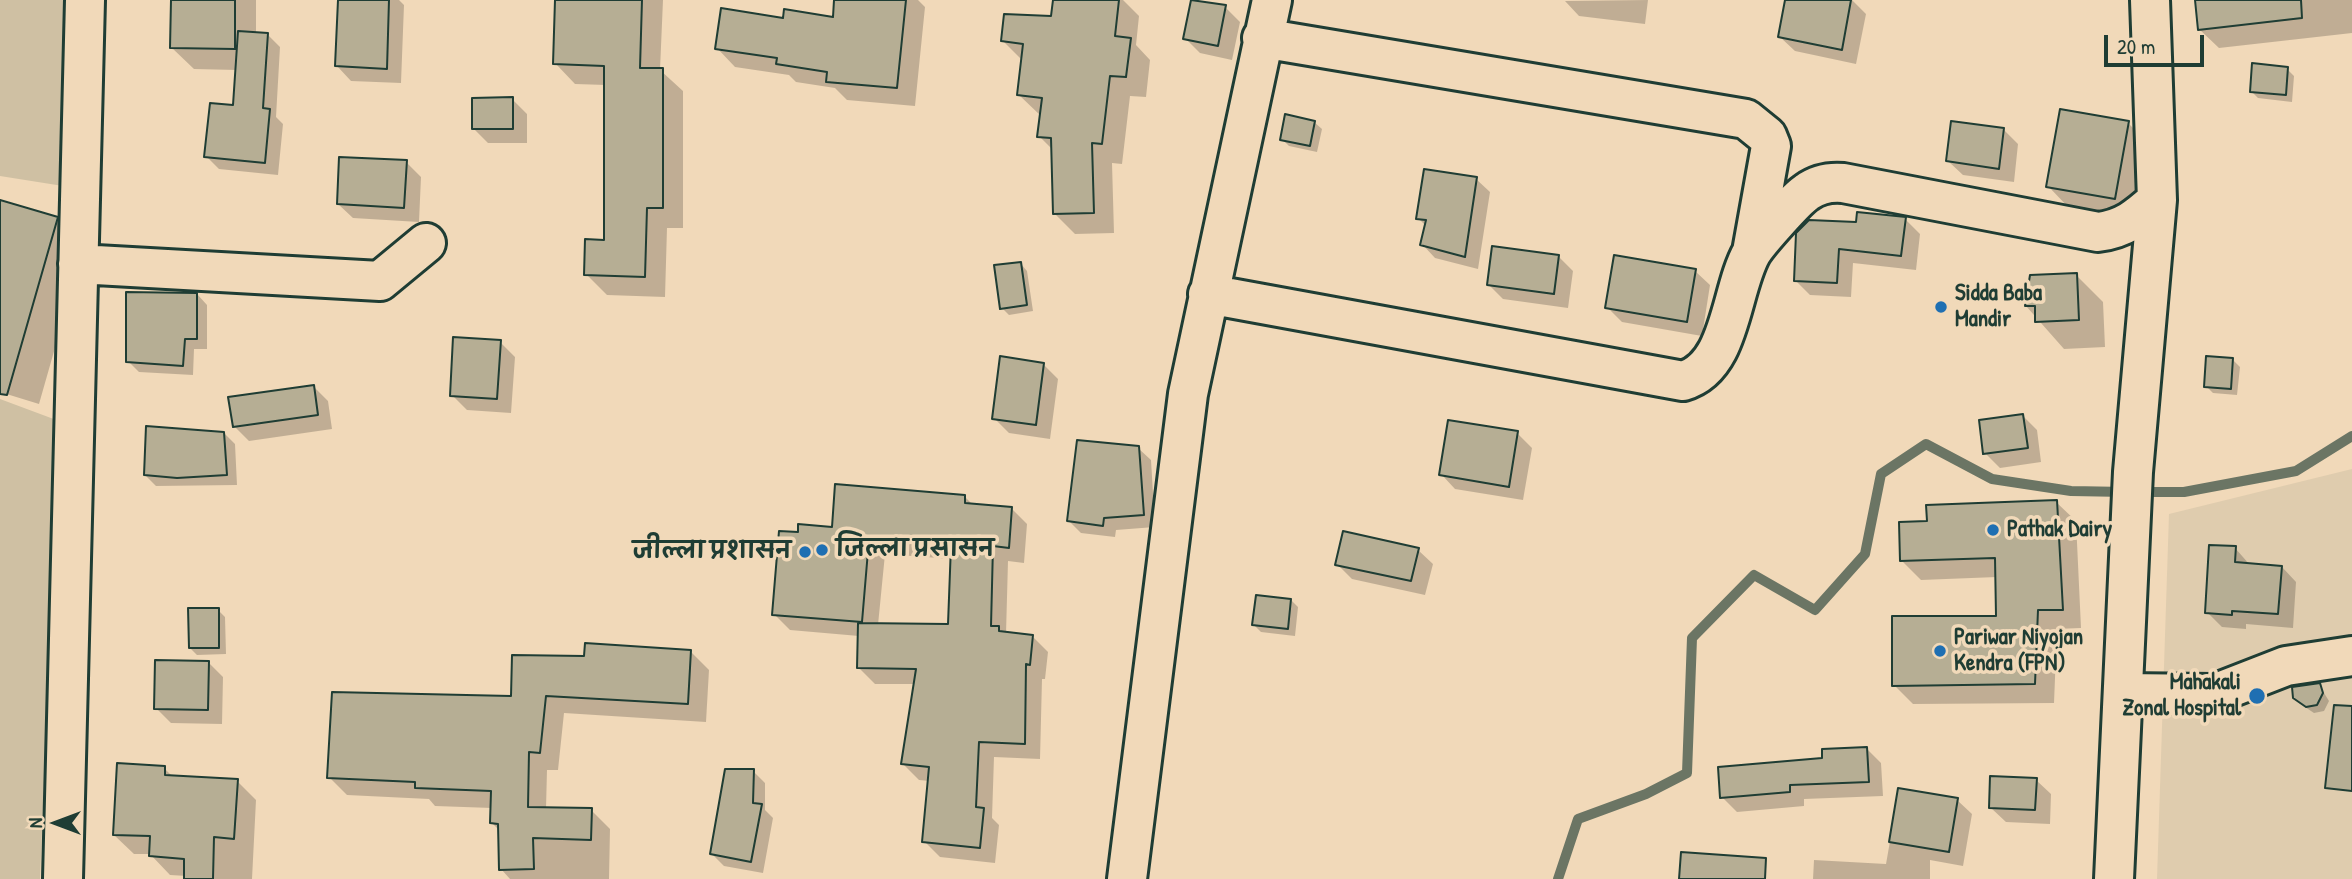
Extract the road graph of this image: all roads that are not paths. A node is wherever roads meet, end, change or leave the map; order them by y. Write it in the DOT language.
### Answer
graph roads {
  1 [pos="85,0"];
  2 [pos="1272,0"];
  3 [pos="2150,0"];
  4 [pos="1262,38"];
  5 [pos="2157,200"];
  6 [pos="426,243"];
  7 [pos="1752,252"];
  8 [pos="78,264"];
  9 [pos="1209,294"];
  10 [pos="2352,656"];
  11 [pos="2123,693"];
  12 [pos="63,879"];
  13 [pos="1127,879"];
  14 [pos="2114,879"];
  1 -- 8 [label="street"];
  2 -- 4 [label="street"];
  3 -- 5 [label="street"];
  4 -- 7 [label="street"];
  4 -- 9 [label="street"];
  5 -- 7 [label="street"];
  5 -- 11 [label="street"];
  6 -- 8 [label="street"];
  7 -- 9 [label="street"];
  8 -- 12 [label="street"];
  9 -- 13 [label="street"];
  10 -- 11 [label="street"];
  11 -- 14 [label="street"];
}
